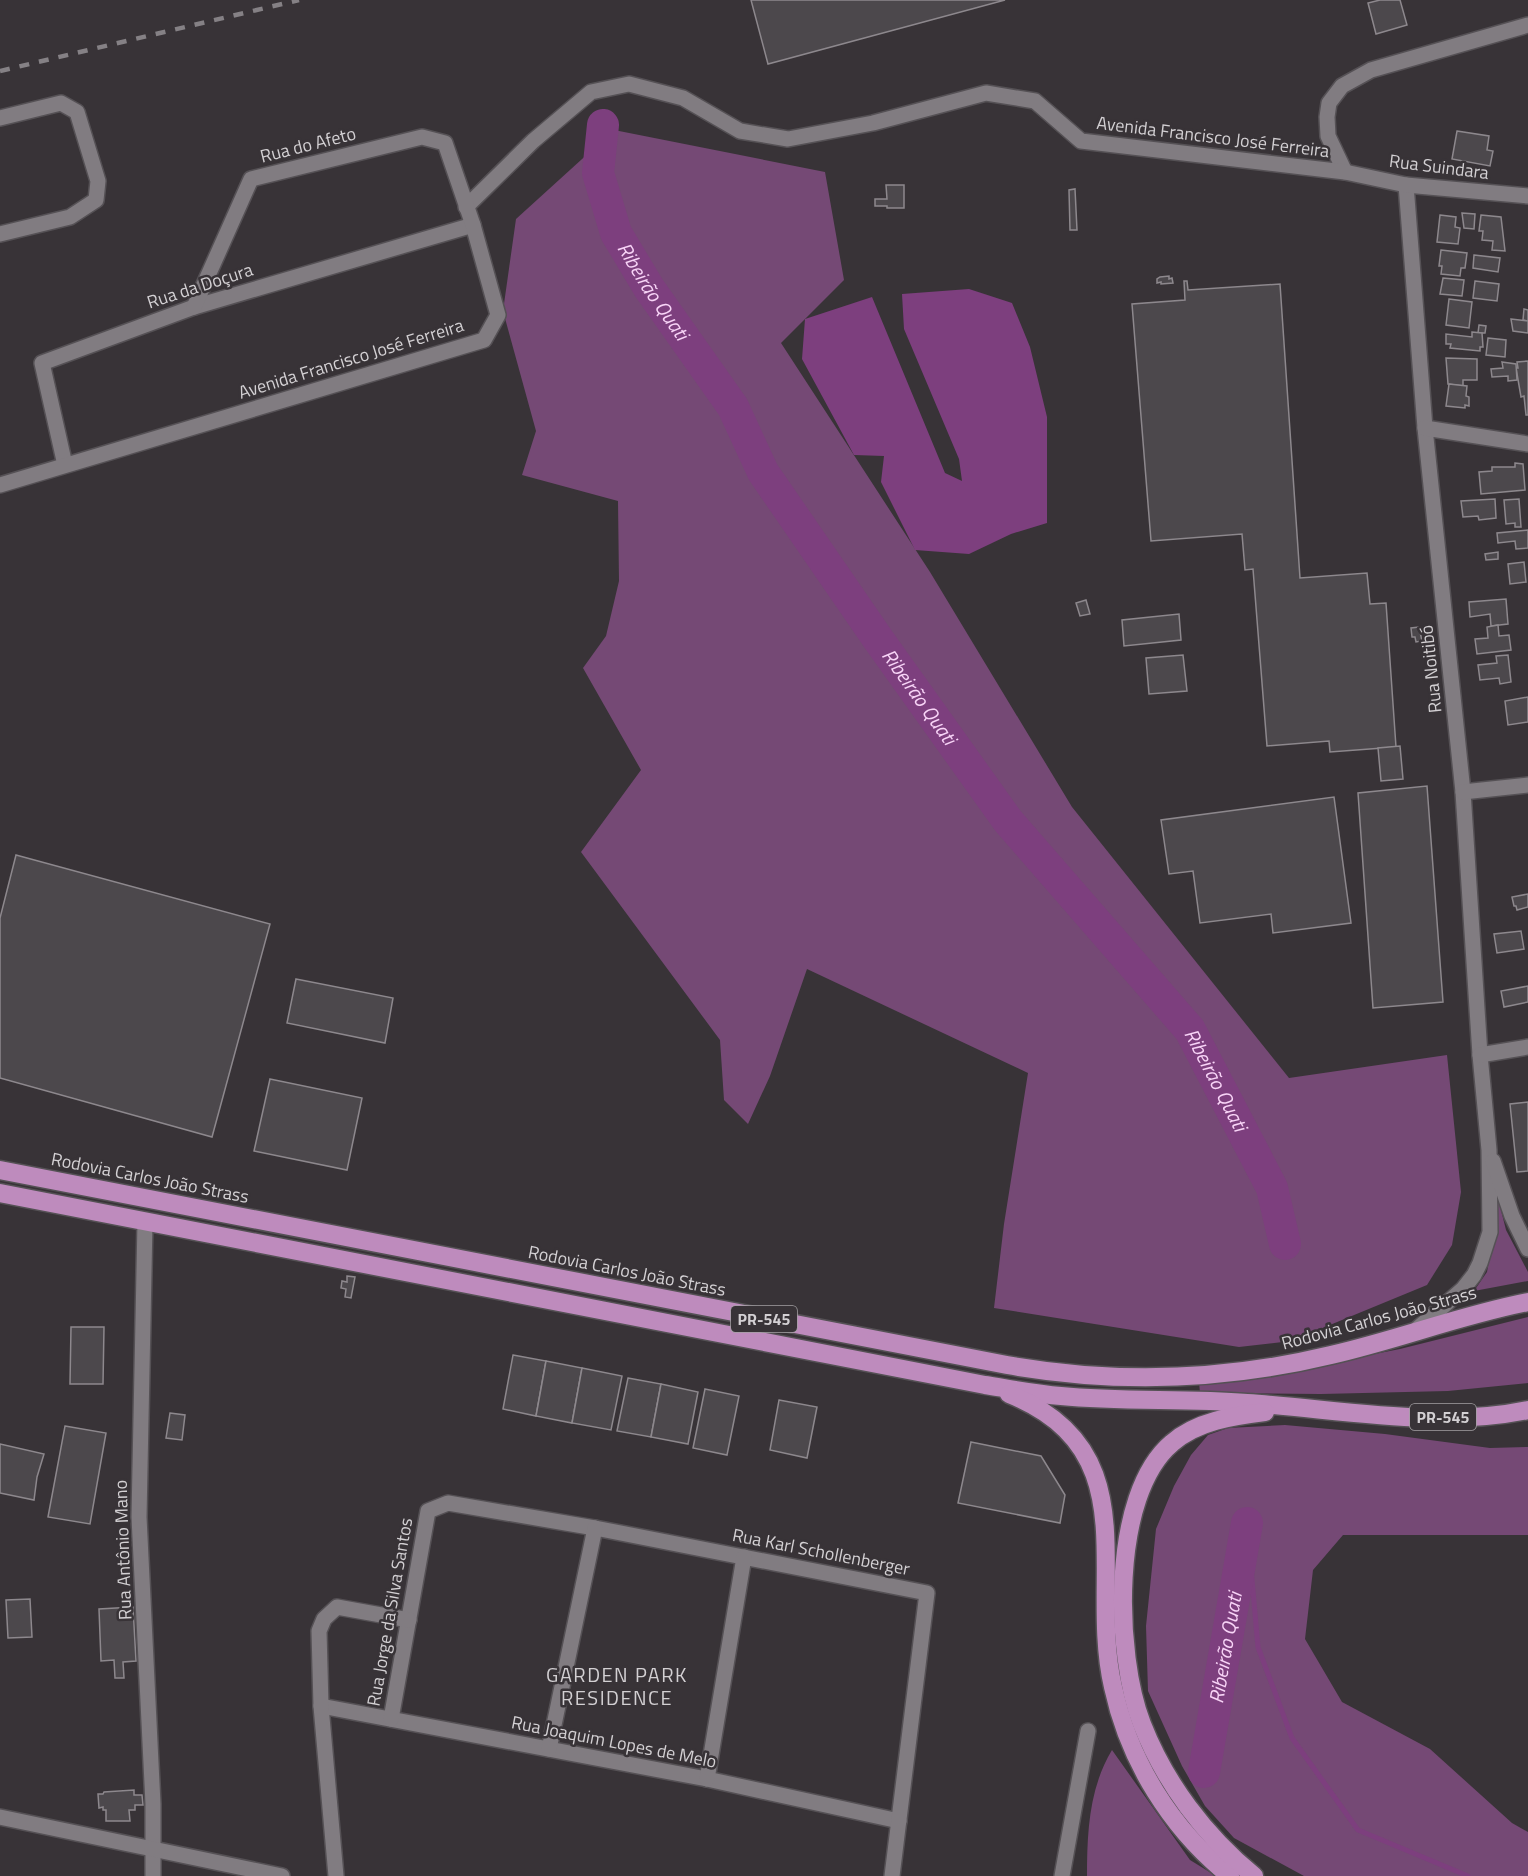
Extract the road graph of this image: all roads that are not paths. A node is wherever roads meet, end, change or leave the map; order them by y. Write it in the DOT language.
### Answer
graph roads {
  1 [pos="1528,26"];
  2 [pos="0,118"];
  3 [pos="1345,172"];
  4 [pos="1406,185"];
  5 [pos="1528,196"];
  6 [pos="466,207"];
  7 [pos="473,225"];
  8 [pos="0,234"];
  9 [pos="194,307"];
  10 [pos="1425,428"];
  11 [pos="1528,444"];
  12 [pos="65,465"];
  13 [pos="0,485"];
  14 [pos="1528,785"];
  15 [pos="1463,792"];
  16 [pos="1528,1047"];
  17 [pos="1480,1055"];
  18 [pos="1489,1150"];
  19 [pos="0,1170"];
  20 [pos="0,1193"];
  21 [pos="145,1222"];
  22 [pos="1528,1249"];
  23 [pos="1528,1302"];
  24 [pos="1413,1332"];
  25 [pos="985,1385"];
  26 [pos="1306,1408"];
  27 [pos="1527,1410"];
  28 [pos="428,1511"];
  29 [pos="595,1528"];
  30 [pos="744,1557"];
  31 [pos="409,1620"];
  32 [pos="321,1706"];
  33 [pos="391,1719"];
  34 [pos="1088,1731"];
  35 [pos="549,1749"];
  36 [pos="707,1779"];
  37 [pos="0,1817"];
  38 [pos="899,1821"];
  39 [pos="153,1848"];
  40 [pos="153,1876"];
  41 [pos="282,1876"];
  42 [pos="336,1876"];
  43 [pos="892,1876"];
  44 [pos="1062,1876"];
  45 [pos="1230,1876"];
  46 [pos="1254,1876"];
  1 -- 3 [label="street, Avenida Francisco José Ferreira"];
  2 -- 8 [label="street"];
  3 -- 4 [label="street, Rua Suindara"];
  3 -- 6 [label="street, Avenida Francisco José Ferreira"];
  4 -- 5 [label="street, Rua Suindara"];
  4 -- 10 [label="street, Rua Noitibó"];
  6 -- 7 [label="street, Avenida Francisco José Ferreira"];
  6 -- 9 [label="street, Rua do Afeto"];
  7 -- 9 [label="street, Rua da Doçura"];
  7 -- 12 [label="street, Avenida Francisco José Ferreira"];
  9 -- 12 [label="street, Rua da Doçura"];
  10 -- 11 [label="street"];
  10 -- 15 [label="street, Rua Noitibó"];
  12 -- 13 [label="street, Avenida Francisco José Ferreira"];
  14 -- 15 [label="street"];
  15 -- 17 [label="street, Rua Noitibó"];
  16 -- 17 [label="street"];
  17 -- 18 [label="street, Rua Noitibó"];
  18 -- 22 [label="street, Rua Noitibó"];
  18 -- 24 [label="street, Rua Noitibó"];
  19 -- 24 [label="highway, Rodovia Carlos João Strass / PR-545"];
  20 -- 21 [label="highway, PR-545"];
  21 -- 25 [label="highway, PR-545"];
  21 -- 39 [label="street, Rua Antônio Mano"];
  23 -- 24 [label="highway, Rodovia Carlos João Strass / PR-545"];
  25 -- 26 [label="highway, PR-545"];
  25 -- 45 [label="highway"];
  26 -- 27 [label="highway, PR-545"];
  26 -- 46 [label="highway"];
  28 -- 29 [label="street, Rua Karl Schollenberger"];
  28 -- 31 [label="street, Rua Jorge da Silva Santos"];
  29 -- 30 [label="street, Rua Karl Schollenberger"];
  29 -- 35 [label="street"];
  30 -- 36 [label="street"];
  30 -- 38 [label="street, Rua Karl Schollenberger"];
  31 -- 32 [label="street"];
  31 -- 33 [label="street, Rua Jorge da Silva Santos"];
  32 -- 33 [label="street, Rua Joaquim Lopes de Melo"];
  32 -- 42 [label="street"];
  33 -- 35 [label="street, Rua Joaquim Lopes de Melo"];
  34 -- 44 [label="street"];
  35 -- 36 [label="street, Rua Joaquim Lopes de Melo"];
  36 -- 38 [label="street, Rua Joaquim Lopes de Melo"];
  37 -- 39 [label="street"];
  38 -- 43 [label="street, Rua Karl Schollenberger"];
  39 -- 40 [label="street, Rua Antônio Mano"];
  39 -- 41 [label="street"];
}
